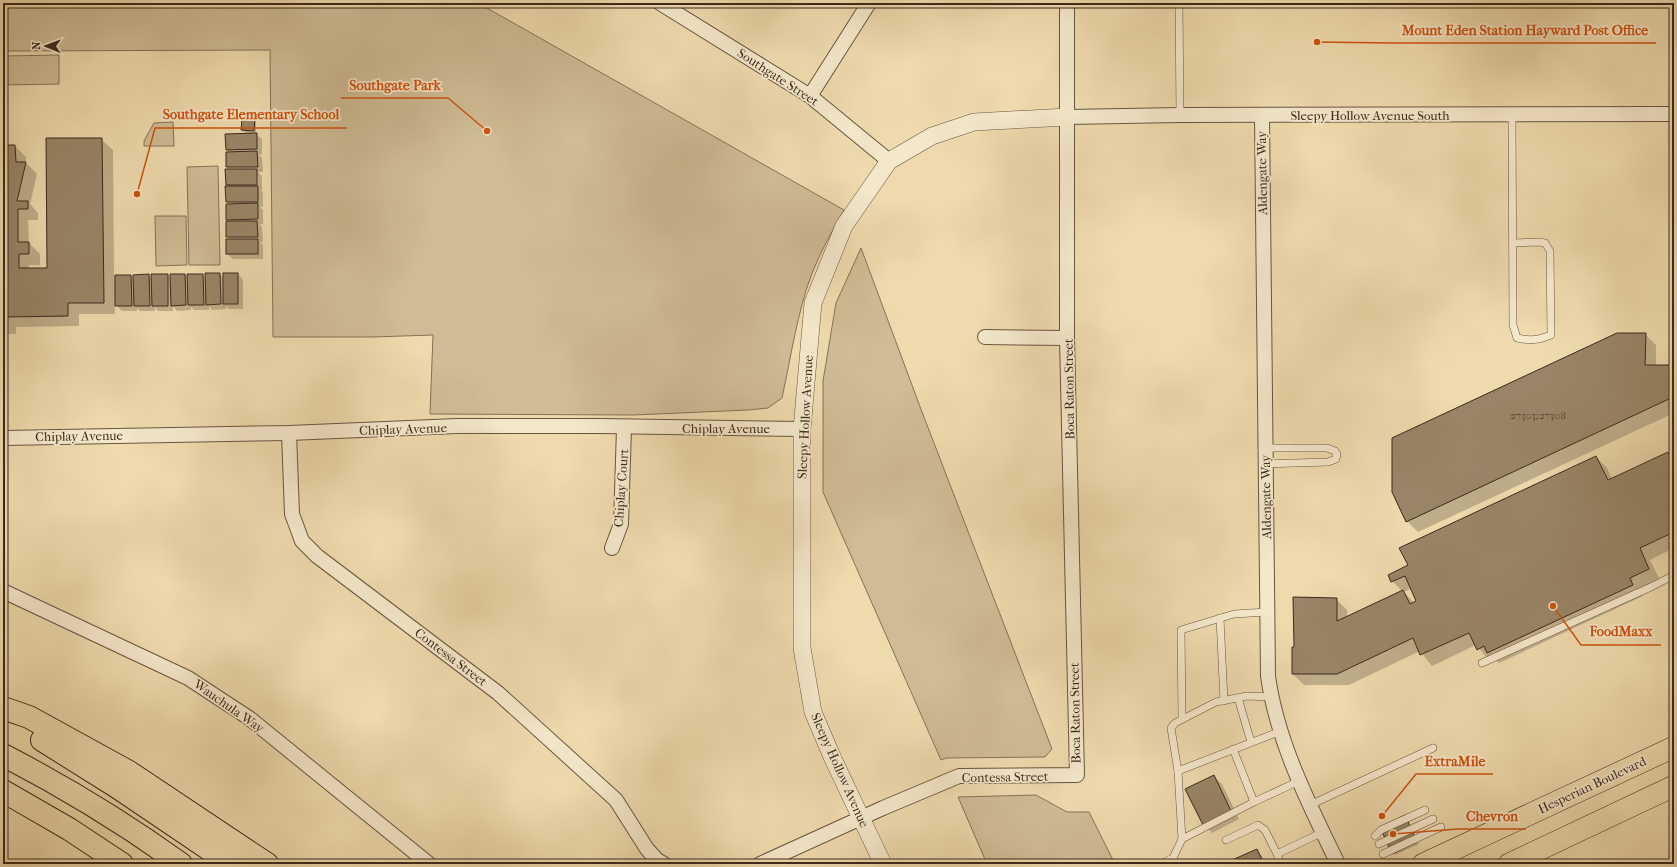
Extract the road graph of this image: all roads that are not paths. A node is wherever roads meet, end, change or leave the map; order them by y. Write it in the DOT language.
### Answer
graph roads {
  1 [pos="660,3"];
  2 [pos="869,3"];
  3 [pos="1067,3"];
  4 [pos="1179,3"];
  5 [pos="810,96"];
  6 [pos="1674,114"];
  7 [pos="1180,115"];
  8 [pos="1512,115"];
  9 [pos="1262,116"];
  10 [pos="1067,117"];
  11 [pos="888,161"];
  12 [pos="1513,243"];
  13 [pos="985,337"];
  14 [pos="1067,338"];
  15 [pos="624,428"];
  16 [pos="802,429"];
  17 [pos="289,433"];
  18 [pos="3,438"];
  19 [pos="1265,448"];
  20 [pos="1265,464"];
  21 [pos="612,548"];
  22 [pos="1674,575"];
  23 [pos="3,591"];
  24 [pos="1267,612"];
  25 [pos="1220,618"];
  26 [pos="1482,664"];
  27 [pos="1271,697"];
  28 [pos="1238,698"];
  29 [pos="1224,701"];
  30 [pos="3,708"];
  31 [pos="3,716"];
  32 [pos="1182,720"];
  33 [pos="1281,731"];
  34 [pos="1251,742"];
  35 [pos="1674,747"];
  36 [pos="1433,748"];
  37 [pos="1233,749"];
  38 [pos="3,755"];
  39 [pos="1178,771"];
  40 [pos="1076,775"];
  41 [pos="1299,781"];
  42 [pos="1674,786"];
  43 [pos="3,791"];
  44 [pos="1254,802"];
  45 [pos="1310,805"];
  46 [pos="1425,810"];
  47 [pos="860,819"];
  48 [pos="1433,819"];
  49 [pos="1441,827"];
  50 [pos="1323,832"];
  51 [pos="1375,836"];
  52 [pos="1182,839"];
  53 [pos="1226,840"];
  54 [pos="1379,844"];
  55 [pos="1277,854"];
  56 [pos="1383,854"];
  57 [pos="122,864"];
  58 [pos="181,864"];
  59 [pos="231,864"];
  60 [pos="266,864"];
  61 [pos="429,864"];
  62 [pos="664,864"];
  63 [pos="760,864"];
  64 [pos="883,864"];
  65 [pos="1161,864"];
  66 [pos="1281,864"];
  67 [pos="1338,864"];
  68 [pos="1423,864"];
  69 [pos="1509,864"];
  1 -- 5 [label="street, Southgate Street"];
  2 -- 5 [label="street"];
  3 -- 10 [label="street, Boca Raton Street"];
  4 -- 7 [label="lane"];
  5 -- 11 [label="street, Southgate Street"];
  6 -- 8 [label="street, Sleepy Hollow Avenue South"];
  7 -- 9 [label="street, Sleepy Hollow Avenue South"];
  7 -- 10 [label="street, Sleepy Hollow Avenue South"];
  8 -- 9 [label="street, Sleepy Hollow Avenue South"];
  8 -- 12 [label="lane"];
  9 -- 19 [label="street, Aldengate Way"];
  10 -- 11 [label="street, Sleepy Hollow Avenue"];
  10 -- 14 [label="street, Boca Raton Street"];
  11 -- 16 [label="street, Sleepy Hollow Avenue"];
  12 -- 12 [label="lane"];
  13 -- 14 [label="street"];
  14 -- 40 [label="street, Boca Raton Street"];
  15 -- 16 [label="street, Chiplay Avenue"];
  15 -- 17 [label="street, Chiplay Avenue"];
  15 -- 21 [label="street, Chiplay Court"];
  16 -- 47 [label="street, Sleepy Hollow Avenue"];
  17 -- 18 [label="street, Chiplay Avenue"];
  17 -- 62 [label="street, Contessa Street"];
  19 -- 20 [label="street, Aldengate Way"];
  19 -- 20 [label="lane"];
  20 -- 24 [label="street, Aldengate Way"];
  22 -- 26 [label="lane"];
  23 -- 61 [label="street, Wauchula Way"];
  24 -- 25 [label="lane"];
  24 -- 27 [label="street, Aldengate Way"];
  25 -- 29 [label="lane"];
  25 -- 32 [label="lane"];
  27 -- 28 [label="lane"];
  27 -- 33 [label="street, Aldengate Way"];
  28 -- 29 [label="lane"];
  28 -- 34 [label="lane"];
  29 -- 32 [label="lane"];
  30 -- 60 [label="highway"];
  31 -- 59 [label="highway"];
  32 -- 39 [label="lane"];
  33 -- 34 [label="lane"];
  33 -- 41 [label="street, Aldengate Way"];
  34 -- 37 [label="lane"];
  35 -- 68 [label="main road, Hesperian Boulevard"];
  36 -- 45 [label="lane"];
  37 -- 39 [label="lane"];
  37 -- 44 [label="lane"];
  38 -- 58 [label="highway"];
  39 -- 52 [label="lane"];
  40 -- 47 [label="street, Contessa Street"];
  41 -- 44 [label="lane"];
  41 -- 45 [label="street, Aldengate Way"];
  42 -- 69 [label="main road"];
  43 -- 57 [label="highway"];
  44 -- 52 [label="lane"];
  45 -- 50 [label="street, Aldengate Way"];
  46 -- 51 [label="lane"];
  47 -- 63 [label="street, Contessa Street"];
  47 -- 64 [label="street, Sleepy Hollow Avenue"];
  48 -- 54 [label="lane"];
  49 -- 56 [label="lane"];
  50 -- 55 [label="lane"];
  50 -- 67 [label="street, Aldengate Way"];
  52 -- 65 [label="lane"];
  53 -- 55 [label="lane"];
  55 -- 66 [label="lane"];
}
